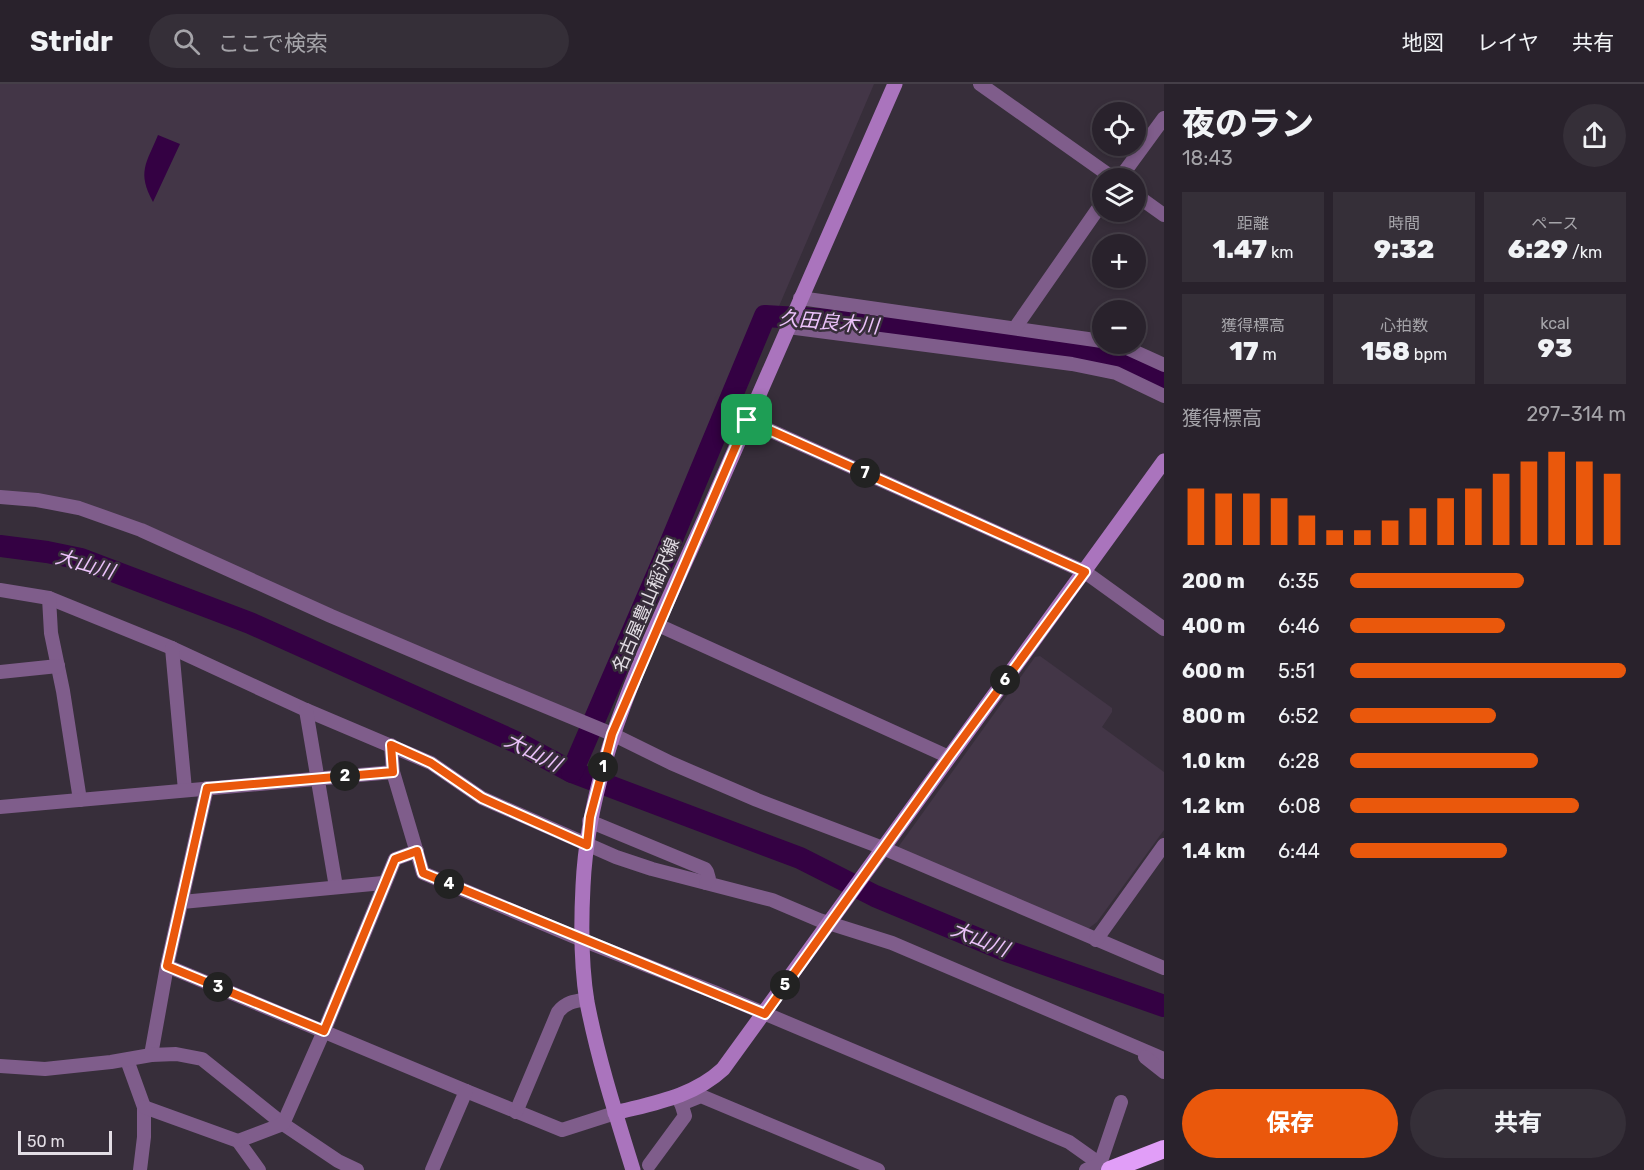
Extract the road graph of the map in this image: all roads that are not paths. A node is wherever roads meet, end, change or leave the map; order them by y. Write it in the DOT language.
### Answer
graph roads {
  1 [pos="895,84"];
  2 [pos="980,84"];
  3 [pos="1164,118"];
  4 [pos="1099,168"];
  5 [pos="1127,168"];
  6 [pos="1146,202"];
  7 [pos="1164,215"];
  8 [pos="1092,217"];
  9 [pos="800,298"];
  10 [pos="788,326"];
  11 [pos="1015,328"];
  12 [pos="1092,340"];
  13 [pos="1139,354"];
  14 [pos="1164,366"];
  15 [pos="1164,396"];
  16 [pos="747,420"];
  17 [pos="1164,461"];
  18 [pos="0,497"];
  19 [pos="1085,572"];
  20 [pos="0,590"];
  21 [pos="49,598"];
  22 [pos="658,626"];
  23 [pos="1164,629"];
  24 [pos="172,648"];
  25 [pos="58,666"];
  26 [pos="0,672"];
  27 [pos="306,710"];
  28 [pos="605,731"];
  29 [pos="391,745"];
  30 [pos="949,757"];
  31 [pos="393,772"];
  32 [pos="317,779"];
  33 [pos="207,788"];
  34 [pos="185,790"];
  35 [pos="80,800"];
  36 [pos="0,807"];
  37 [pos="590,819"];
  38 [pos="587,845"];
  39 [pos="1164,845"];
  40 [pos="883,849"];
  41 [pos="417,851"];
  42 [pos="383,883"];
  43 [pos="706,883"];
  44 [pos="336,887"];
  45 [pos="182,902"];
  46 [pos="832,921"];
  47 [pos="582,940"];
  48 [pos="1096,940"];
  49 [pos="167,966"];
  50 [pos="1164,968"];
  51 [pos="587,999"];
  52 [pos="765,1014"];
  53 [pos="324,1031"];
  54 [pos="1129,1044"];
  55 [pos="151,1055"];
  56 [pos="1164,1059"];
  57 [pos="127,1060"];
  58 [pos="0,1066"];
  59 [pos="1164,1072"];
  60 [pos="466,1092"];
  61 [pos="680,1100"];
  62 [pos="1120,1102"];
  63 [pos="144,1107"];
  64 [pos="516,1112"];
  65 [pos="615,1113"];
  66 [pos="283,1124"];
  67 [pos="238,1141"];
  68 [pos="1164,1149"];
  69 [pos="1164,1155"];
  70 [pos="650,1165"];
  71 [pos="1105,1167"];
  72 [pos="140,1170"];
  73 [pos="259,1170"];
  74 [pos="357,1170"];
  75 [pos="432,1170"];
  76 [pos="633,1170"];
  77 [pos="878,1170"];
  78 [pos="1086,1170"];
  79 [pos="1127,1170"];
  1 -- 9 [label="main road, 名古屋豊山稲沢線"];
  2 -- 4 [label="street"];
  3 -- 5 [label="street"];
  6 -- 7 [label="street"];
  8 -- 11 [label="street"];
  9 -- 10 [label="main road, 名古屋豊山稲沢線"];
  9 -- 11 [label="street"];
  10 -- 15 [label="street"];
  10 -- 16 [label="main road, 名古屋豊山稲沢線"];
  11 -- 12 [label="street"];
  13 -- 14 [label="street"];
  16 -- 19 [label="street"];
  16 -- 22 [label="main road, 名古屋豊山稲沢線"];
  17 -- 19 [label="main road"];
  18 -- 28 [label="street"];
  19 -- 23 [label="street"];
  19 -- 30 [label="main road"];
  20 -- 21 [label="street"];
  21 -- 24 [label="street"];
  21 -- 25 [label="street"];
  22 -- 28 [label="main road, 名古屋豊山稲沢線"];
  22 -- 30 [label="street"];
  24 -- 27 [label="street"];
  24 -- 34 [label="street"];
  25 -- 26 [label="street"];
  25 -- 35 [label="street"];
  27 -- 29 [label="street"];
  27 -- 32 [label="street"];
  28 -- 37 [label="main road, 名古屋豊山稲沢線"];
  28 -- 40 [label="street"];
  29 -- 31 [label="street"];
  29 -- 38 [label="street"];
  30 -- 40 [label="main road"];
  31 -- 32 [label="street"];
  31 -- 41 [label="street"];
  32 -- 33 [label="street"];
  32 -- 44 [label="street"];
  33 -- 34 [label="street"];
  33 -- 45 [label="street"];
  34 -- 35 [label="street"];
  35 -- 36 [label="street"];
  37 -- 38 [label="main road, 名古屋豊山稲沢線"];
  37 -- 43 [label="street"];
  38 -- 43 [label="street"];
  38 -- 47 [label="main road, 名古屋豊山稲沢線"];
  39 -- 48 [label="street"];
  40 -- 46 [label="main road"];
  40 -- 48 [label="street"];
  41 -- 42 [label="street"];
  41 -- 47 [label="street"];
  42 -- 44 [label="street"];
  42 -- 53 [label="street"];
  43 -- 46 [label="street"];
  44 -- 45 [label="street"];
  45 -- 49 [label="street"];
  46 -- 52 [label="main road"];
  46 -- 54 [label="street"];
  47 -- 51 [label="main road, 名古屋豊山稲沢線"];
  47 -- 52 [label="street"];
  48 -- 50 [label="street"];
  49 -- 53 [label="street"];
  49 -- 55 [label="street"];
  51 -- 64 [label="street"];
  51 -- 65 [label="main road, 名古屋豊山稲沢線"];
  52 -- 61 [label="main road"];
  52 -- 71 [label="street"];
  53 -- 60 [label="street"];
  53 -- 66 [label="street"];
  54 -- 56 [label="street"];
  54 -- 59 [label="street"];
  55 -- 57 [label="street"];
  55 -- 66 [label="street"];
  57 -- 58 [label="street"];
  57 -- 63 [label="street"];
  60 -- 64 [label="street"];
  60 -- 75 [label="street"];
  61 -- 65 [label="main road"];
  61 -- 70 [label="street"];
  61 -- 77 [label="street"];
  62 -- 71 [label="street"];
  63 -- 67 [label="street"];
  63 -- 72 [label="street"];
  64 -- 65 [label="street"];
  65 -- 76 [label="main road, 名古屋豊山稲沢線"];
  66 -- 67 [label="street"];
  66 -- 74 [label="street"];
  67 -- 73 [label="street"];
  68 -- 71 [label="highway"];
  69 -- 79 [label="highway"];
  71 -- 78 [label="street"];
}
